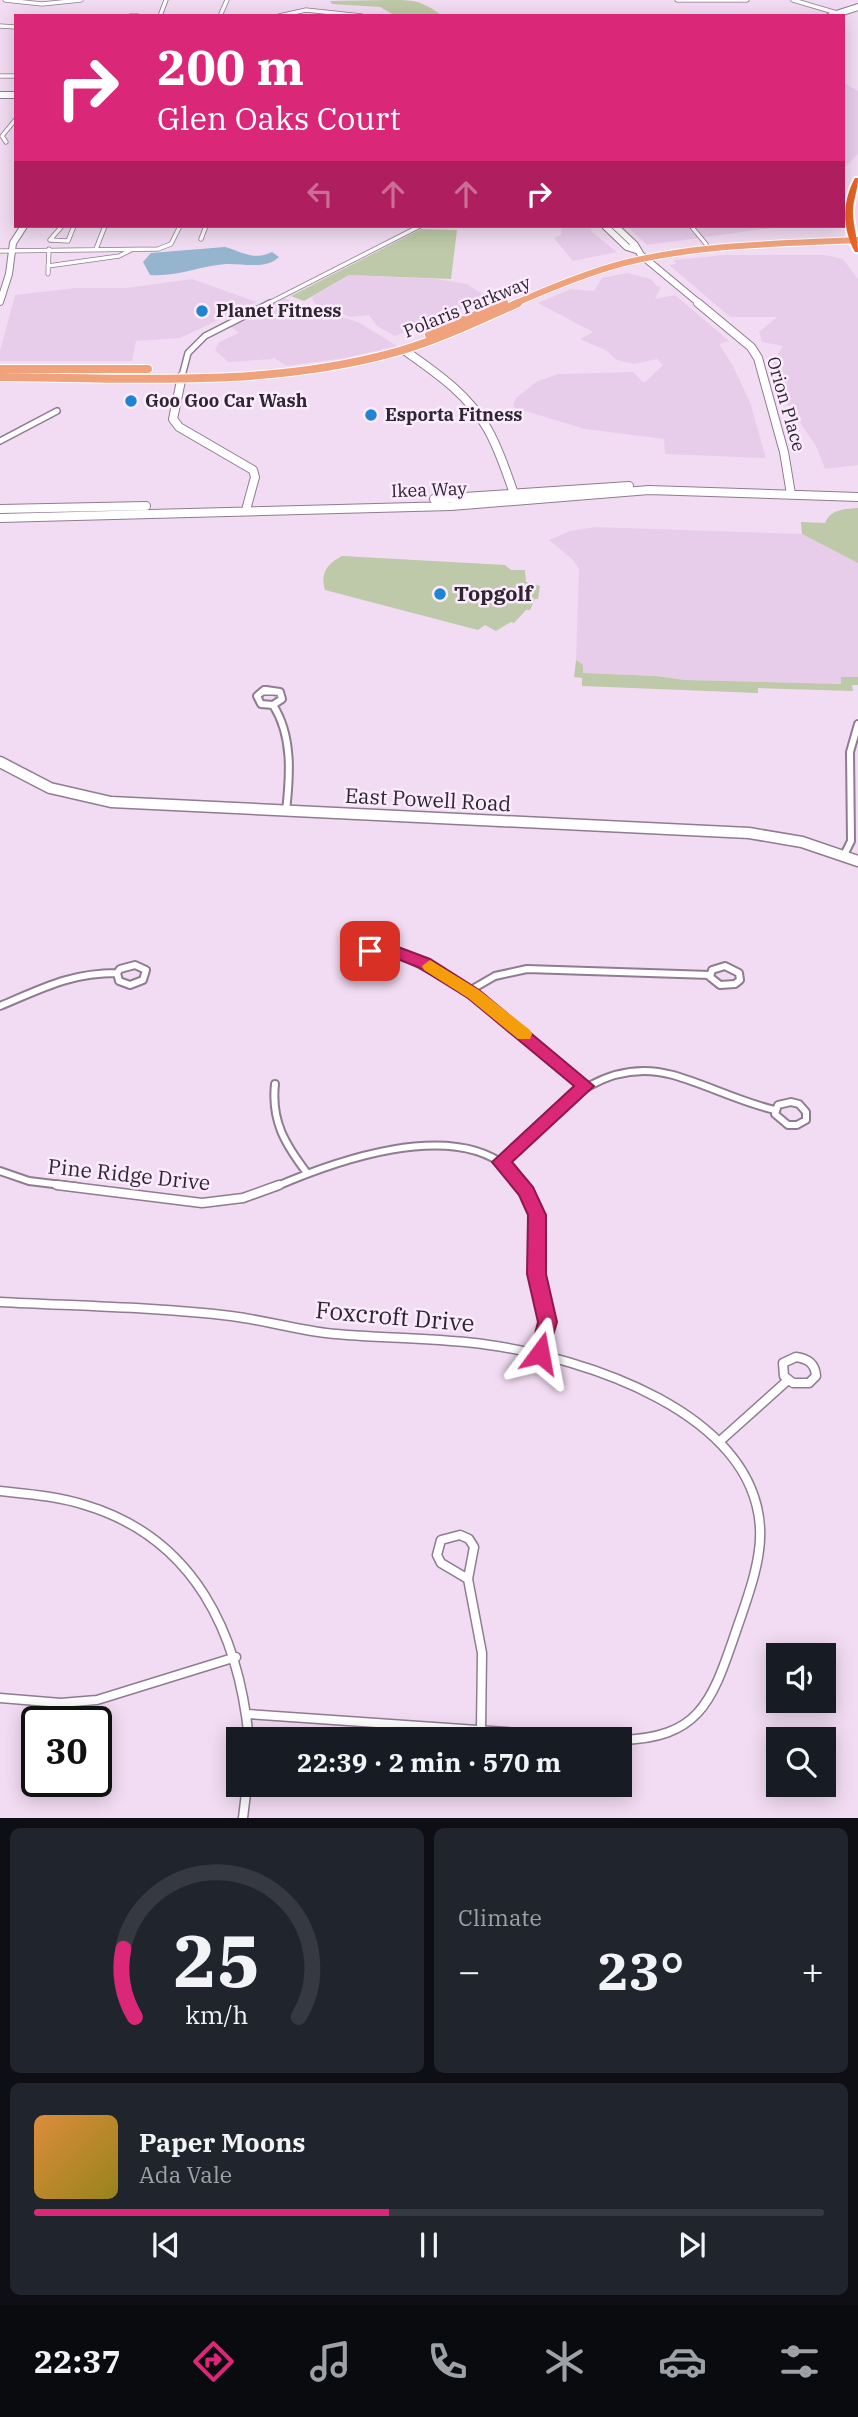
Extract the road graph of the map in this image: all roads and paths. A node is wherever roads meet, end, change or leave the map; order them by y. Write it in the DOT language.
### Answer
graph roads {
  1 [pos="5,0"];
  2 [pos="81,0"];
  3 [pos="677,0"];
  4 [pos="747,0"];
  5 [pos="793,0"];
  6 [pos="816,0"];
  7 [pos="713,1"];
  8 [pos="809,3"];
  9 [pos="858,7"];
  10 [pos="837,13"];
  11 [pos="285,14"];
  12 [pos="352,14"];
  13 [pos="14,121"];
  14 [pos="6,142"];
  15 [pos="858,180"];
  16 [pos="22,228"];
  17 [pos="28,228"];
  18 [pos="60,228"];
  19 [pos="73,228"];
  20 [pos="103,228"];
  21 [pos="179,228"];
  22 [pos="205,228"];
  23 [pos="416,228"];
  24 [pos="607,228"];
  25 [pos="617,228"];
  26 [pos="693,228"];
  27 [pos="855,237"];
  28 [pos="201,239"];
  29 [pos="706,244"];
  30 [pos="11,247"];
  31 [pos="49,249"];
  32 [pos="96,249"];
  33 [pos="131,249"];
  34 [pos="858,250"];
  35 [pos="0,251"];
  36 [pos="641,255"];
  37 [pos="48,266"];
  38 [pos="48,274"];
  39 [pos="0,302"];
  40 [pos="404,350"];
  41 [pos="0,369"];
  42 [pos="182,373"];
  43 [pos="0,377"];
  44 [pos="57,411"];
  45 [pos="0,441"];
  46 [pos="858,490"];
  47 [pos="790,491"];
  48 [pos="858,497"];
  49 [pos="515,498"];
  50 [pos="247,507"];
  51 [pos="0,509"];
  52 [pos="0,518"];
  53 [pos="273,705"];
  54 [pos="858,724"];
  55 [pos="0,762"];
  56 [pos="286,811"];
  57 [pos="844,855"];
  58 [pos="858,861"];
  59 [pos="382,947"];
  60 [pos="117,973"];
  61 [pos="710,975"];
  62 [pos="469,991"];
  63 [pos="0,1006"];
  64 [pos="275,1084"];
  65 [pos="585,1086"];
  66 [pos="775,1110"];
  67 [pos="501,1162"];
  68 [pos="0,1171"];
  69 [pos="307,1173"];
  70 [pos="0,1302"];
  71 [pos="540,1353"];
  72 [pos="788,1380"];
  73 [pos="720,1441"];
  74 [pos="0,1491"];
  75 [pos="468,1579"];
  76 [pos="236,1657"];
  77 [pos="0,1698"];
  78 [pos="248,1714"];
  79 [pos="248,1727"];
  80 [pos="450,1727"];
  81 [pos="481,1727"];
  82 [pos="632,1739"];
  83 [pos="246,1797"];
  84 [pos="243,1818"];
  1 -- 2 [label="street"];
  3 -- 7 [label="street"];
  4 -- 7 [label="street"];
  5 -- 8 [label="street"];
  6 -- 8 [label="street"];
  8 -- 10 [label="street"];
  9 -- 10 [label="main road"];
  11 -- 12 [label="street"];
  13 -- 14 [label="street"];
  15 -- 27 [label="highway"];
  16 -- 30 [label="main road"];
  17 -- 30 [label="main road"];
  18 -- 19 [label="street"];
  20 -- 32 [label="street"];
  21 -- 33 [label="street"];
  22 -- 28 [label="street"];
  23 -- 42 [label="street"];
  24 -- 36 [label="main road, Orion Place"];
  25 -- 36 [label="main road, Orion Place"];
  26 -- 29 [label="street"];
  27 -- 29 [label="main road, Polaris Parkway"];
  27 -- 34 [label="highway"];
  27 -- 36 [label="main road, Polaris Parkway"];
  29 -- 36 [label="main road, Polaris Parkway"];
  30 -- 31 [label="street"];
  30 -- 35 [label="street"];
  30 -- 39 [label="main road"];
  31 -- 32 [label="street"];
  31 -- 37 [label="street"];
  32 -- 33 [label="street"];
  33 -- 37 [label="street"];
  36 -- 40 [label="main road, Polaris Parkway"];
  36 -- 42 [label="main road, Polaris Parkway"];
  36 -- 47 [label="main road, Orion Place"];
  37 -- 38 [label="street"];
  40 -- 42 [label="main road, Polaris Parkway"];
  40 -- 49 [label="main road"];
  41 -- 42 [label="main road, Polaris Parkway"];
  42 -- 43 [label="main road, Polaris Parkway"];
  42 -- 50 [label="main road"];
  44 -- 45 [label="street"];
  46 -- 47 [label="main road, Ikea Way"];
  47 -- 48 [label="main road, Ikea Way"];
  47 -- 49 [label="main road, Ikea Way"];
  49 -- 50 [label="main road, Ikea Way"];
  50 -- 51 [label="main road, Ikea Way"];
  50 -- 52 [label="main road, Ikea Way"];
  53 -- 56 [label="street"];
  54 -- 57 [label="street"];
  55 -- 56 [label="main road, East Powell Road"];
  56 -- 57 [label="main road, East Powell Road"];
  57 -- 58 [label="main road, East Powell Road"];
  59 -- 62 [label="street"];
  60 -- 60 [label="street"];
  60 -- 63 [label="street"];
  61 -- 61 [label="street"];
  61 -- 62 [label="street"];
  62 -- 65 [label="street"];
  64 -- 69 [label="street"];
  65 -- 66 [label="street"];
  65 -- 67 [label="street"];
  66 -- 66 [label="street"];
  67 -- 69 [label="street, Pine Ridge Drive"];
  67 -- 71 [label="street"];
  68 -- 69 [label="street, Pine Ridge Drive"];
  70 -- 71 [label="street, Foxcroft Drive"];
  71 -- 73 [label="street, Foxcroft Drive"];
  72 -- 72 [label="street"];
  72 -- 73 [label="street"];
  73 -- 82 [label="street, Foxcroft Drive"];
  74 -- 76 [label="street"];
  75 -- 75 [label="street"];
  75 -- 81 [label="street"];
  76 -- 77 [label="street"];
  76 -- 78 [label="street"];
  78 -- 79 [label="street"];
  78 -- 80 [label="street, Foxcroft Drive"];
  83 -- 84 [label="street"];
}
